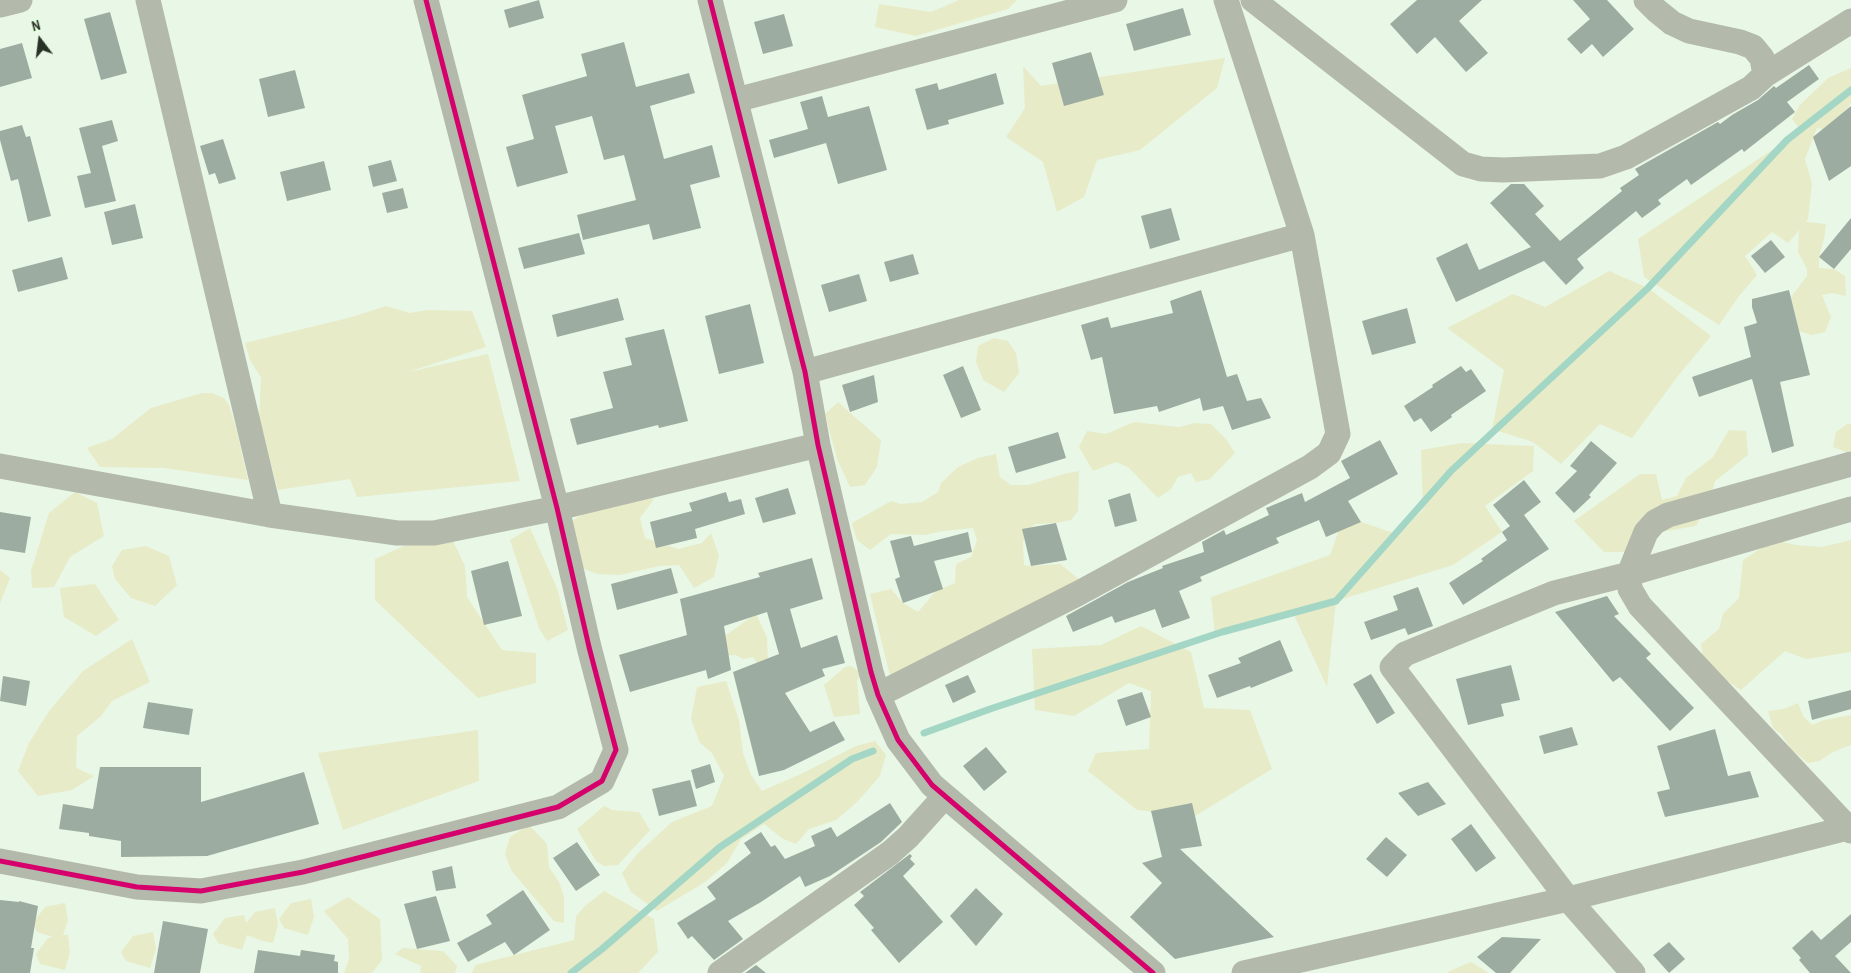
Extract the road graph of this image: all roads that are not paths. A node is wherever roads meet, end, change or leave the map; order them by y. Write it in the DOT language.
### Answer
graph roads {
  1 [pos="20,0"];
  2 [pos="148,0"];
  3 [pos="426,0"];
  4 [pos="710,0"];
  5 [pos="1115,0"];
  6 [pos="1226,0"];
  7 [pos="1252,0"];
  8 [pos="1646,0"];
  9 [pos="0,5"];
  10 [pos="1851,21"];
  11 [pos="1765,75"];
  12 [pos="736,100"];
  13 [pos="1302,236"];
  14 [pos="806,372"];
  15 [pos="818,445"];
  16 [pos="1851,464"];
  17 [pos="0,466"];
  18 [pos="557,508"];
  19 [pos="1851,509"];
  20 [pos="270,515"];
  21 [pos="1629,574"];
  22 [pos="878,695"];
  23 [pos="945,796"];
  24 [pos="1850,829"];
  25 [pos="0,861"];
  26 [pos="1568,899"];
  27 [pos="720,973"];
  28 [pos="1153,973"];
  29 [pos="1244,973"];
  30 [pos="1633,973"];
  1 -- 9 [label="street"];
  2 -- 20 [label="street"];
  3 -- 18 [label="street"];
  4 -- 12 [label="street"];
  5 -- 12 [label="street"];
  6 -- 13 [label="street"];
  7 -- 11 [label="street"];
  8 -- 11 [label="street"];
  10 -- 11 [label="street"];
  12 -- 14 [label="street"];
  13 -- 14 [label="street"];
  13 -- 22 [label="street"];
  14 -- 15 [label="street"];
  15 -- 18 [label="street"];
  15 -- 22 [label="street"];
  16 -- 21 [label="street"];
  17 -- 20 [label="street"];
  18 -- 20 [label="street"];
  18 -- 25 [label="street"];
  19 -- 21 [label="street"];
  21 -- 24 [label="street"];
  21 -- 26 [label="street"];
  22 -- 23 [label="street"];
  23 -- 27 [label="street"];
  23 -- 28 [label="street"];
  24 -- 26 [label="street"];
  26 -- 29 [label="street"];
  26 -- 30 [label="street"];
}
